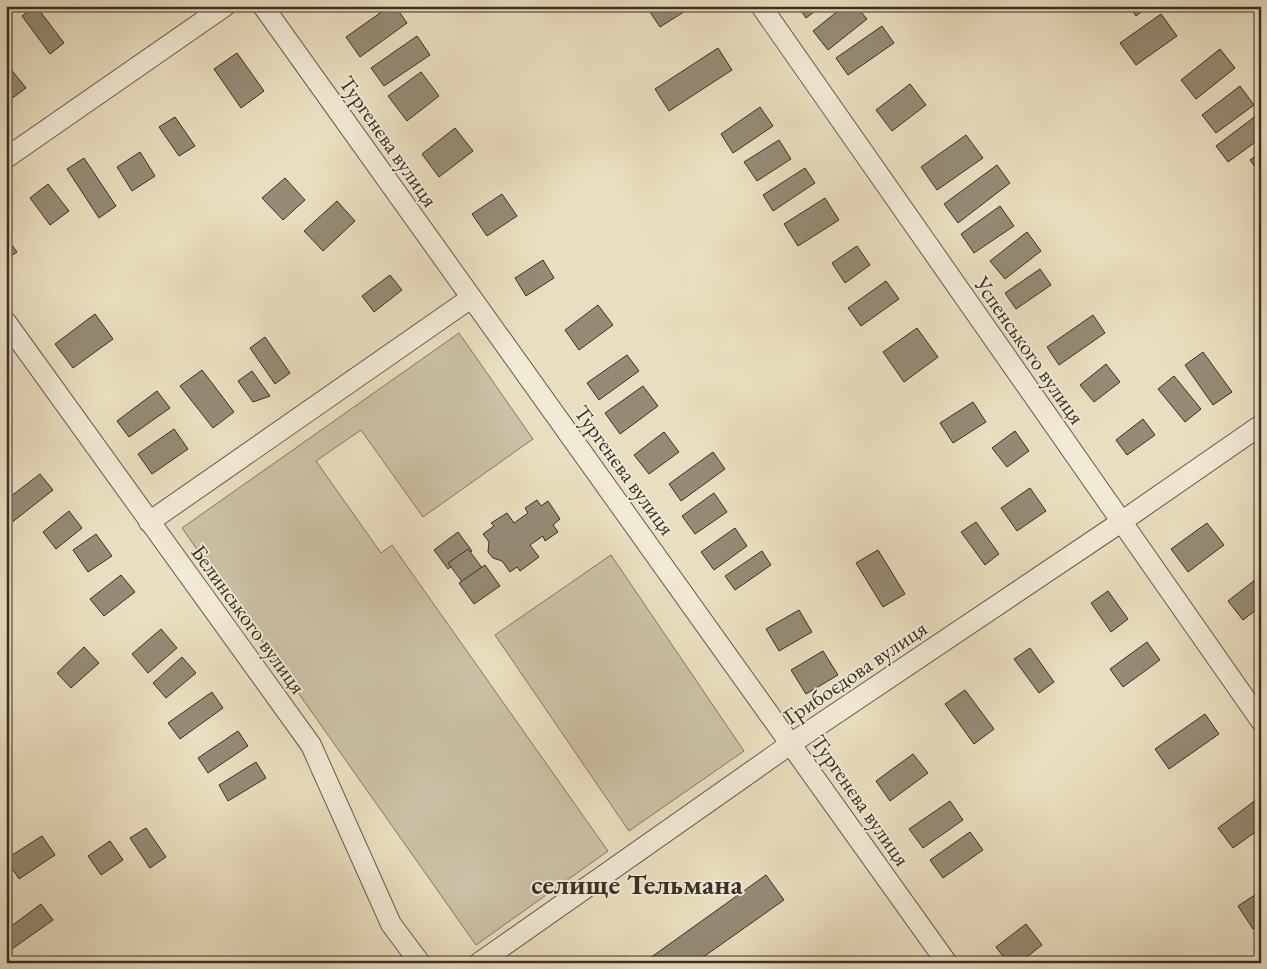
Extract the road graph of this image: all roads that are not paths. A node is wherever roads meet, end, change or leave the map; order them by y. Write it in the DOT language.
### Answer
graph roads {
  1 [pos="225,6"];
  2 [pos="263,6"];
  3 [pos="761,6"];
  4 [pos="6,158"];
  5 [pos="471,298"];
  6 [pos="6,322"];
  7 [pos="1261,425"];
  8 [pos="149,522"];
  9 [pos="1122,522"];
  10 [pos="1261,720"];
  11 [pos="792,743"];
  12 [pos="420,963"];
  13 [pos="479,963"];
  14 [pos="947,963"];
  1 -- 4 [label="street"];
  2 -- 5 [label="street, Тургенєва вулиця"];
  3 -- 9 [label="street, Успенського вулиця"];
  5 -- 8 [label="street"];
  5 -- 11 [label="street, Тургенєва вулиця"];
  6 -- 8 [label="street, Белинського вулиця"];
  7 -- 9 [label="street, Грибоєдова вулиця"];
  8 -- 12 [label="street, Белинського вулиця"];
  9 -- 10 [label="street, Успенського вулиця"];
  9 -- 11 [label="street, Грибоєдова вулиця"];
  11 -- 13 [label="street, Грибоєдова вулиця"];
  11 -- 14 [label="street, Тургенєва вулиця"];
}
